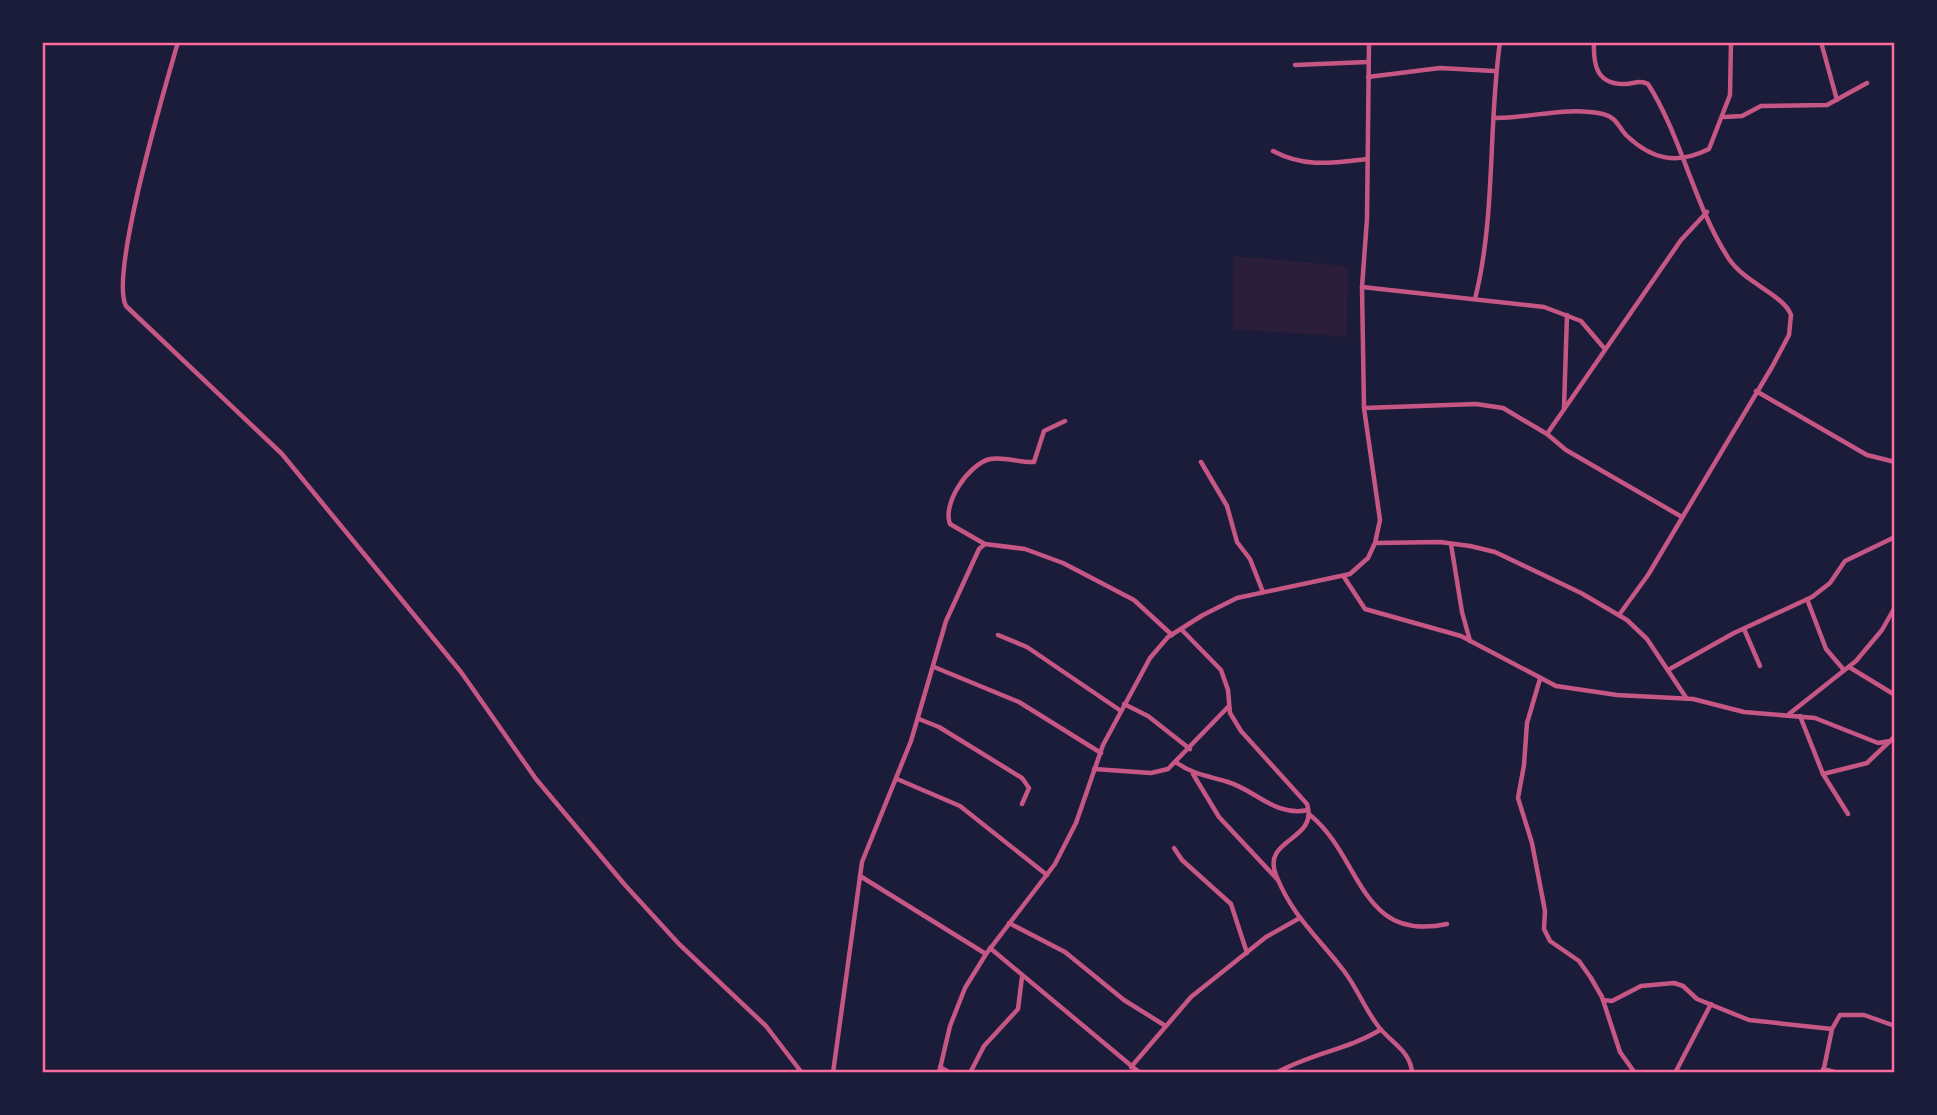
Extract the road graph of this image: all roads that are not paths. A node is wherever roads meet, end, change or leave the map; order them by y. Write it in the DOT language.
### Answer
graph roads {
  1 [pos="178,42"];
  2 [pos="1369,42"];
  3 [pos="1500,42"];
  4 [pos="1594,42"];
  5 [pos="1731,42"];
  6 [pos="1821,42"];
  7 [pos="1368,62"];
  8 [pos="1295,65"];
  9 [pos="1494,71"];
  10 [pos="1368,77"];
  11 [pos="1867,83"];
  12 [pos="1838,100"];
  13 [pos="1724,117"];
  14 [pos="1495,118"];
  15 [pos="1273,151"];
  16 [pos="1682,158"];
  17 [pos="1367,159"];
  18 [pos="1707,212"];
  19 [pos="1362,288"];
  20 [pos="1475,299"];
  21 [pos="1567,315"];
  22 [pos="1604,348"];
  23 [pos="1756,391"];
  24 [pos="1364,408"];
  25 [pos="1564,409"];
  26 [pos="1065,421"];
  27 [pos="1547,434"];
  28 [pos="1201,462"];
  29 [pos="1895,462"];
  30 [pos="1682,517"];
  31 [pos="1895,537"];
  32 [pos="1375,543"];
  33 [pos="985,544"];
  34 [pos="1451,544"];
  35 [pos="1344,577"];
  36 [pos="1264,592"];
  37 [pos="1807,599"];
  38 [pos="1895,607"];
  39 [pos="1619,615"];
  40 [pos="1181,629"];
  41 [pos="1744,629"];
  42 [pos="998,635"];
  43 [pos="1172,635"];
  44 [pos="1470,641"];
  45 [pos="1760,666"];
  46 [pos="934,667"];
  47 [pos="1846,669"];
  48 [pos="1668,670"];
  49 [pos="1540,680"];
  50 [pos="1895,695"];
  51 [pos="1687,699"];
  52 [pos="1124,704"];
  53 [pos="1229,707"];
  54 [pos="1121,711"];
  55 [pos="1788,715"];
  56 [pos="1799,716"];
  57 [pos="919,719"];
  58 [pos="1895,736"];
  59 [pos="1890,741"];
  60 [pos="1190,749"];
  61 [pos="1101,753"];
  62 [pos="1177,763"];
  63 [pos="1094,769"];
  64 [pos="1193,774"];
  65 [pos="1823,774"];
  66 [pos="897,779"];
  67 [pos="1022,804"];
  68 [pos="1309,813"];
  69 [pos="1848,814"];
  70 [pos="1174,848"];
  71 [pos="1047,875"];
  72 [pos="860,876"];
  73 [pos="1278,880"];
  74 [pos="1298,919"];
  75 [pos="1009,923"];
  76 [pos="1447,924"];
  77 [pos="990,948"];
  78 [pos="1247,953"];
  79 [pos="986,954"];
  80 [pos="1022,976"];
  81 [pos="1603,1000"];
  82 [pos="1711,1004"];
  83 [pos="1164,1025"];
  84 [pos="1895,1026"];
  85 [pos="1832,1029"];
  86 [pos="1380,1030"];
  87 [pos="940,1066"];
  88 [pos="1131,1067"];
  89 [pos="1823,1071"];
  90 [pos="802,1073"];
  91 [pos="833,1073"];
  92 [pos="939,1073"];
  93 [pos="950,1073"];
  94 [pos="970,1073"];
  95 [pos="1140,1073"];
  96 [pos="1276,1073"];
  97 [pos="1412,1073"];
  98 [pos="1635,1073"];
  99 [pos="1675,1073"];
  100 [pos="1838,1073"];
  1 -- 90 [label="street"];
  2 -- 7 [label="street"];
  3 -- 9 [label="street"];
  4 -- 16 [label="street"];
  5 -- 13 [label="street"];
  6 -- 12 [label="street"];
  7 -- 8 [label="street"];
  7 -- 10 [label="street"];
  9 -- 10 [label="street"];
  9 -- 14 [label="street"];
  10 -- 17 [label="street"];
  11 -- 12 [label="street"];
  12 -- 13 [label="street"];
  13 -- 16 [label="street"];
  14 -- 16 [label="street"];
  14 -- 20 [label="street"];
  15 -- 17 [label="street"];
  16 -- 18 [label="street"];
  17 -- 19 [label="street"];
  18 -- 22 [label="street"];
  18 -- 23 [label="street"];
  19 -- 20 [label="street"];
  19 -- 24 [label="street"];
  20 -- 21 [label="street"];
  21 -- 22 [label="street"];
  21 -- 25 [label="street"];
  22 -- 25 [label="street"];
  23 -- 29 [label="street"];
  23 -- 30 [label="street"];
  24 -- 27 [label="street"];
  24 -- 32 [label="street"];
  25 -- 27 [label="street"];
  26 -- 33 [label="street"];
  27 -- 30 [label="street"];
  28 -- 36 [label="street"];
  30 -- 39 [label="street"];
  31 -- 37 [label="street"];
  32 -- 34 [label="street"];
  32 -- 35 [label="street"];
  33 -- 43 [label="street"];
  33 -- 46 [label="street"];
  34 -- 39 [label="street"];
  34 -- 44 [label="street"];
  35 -- 36 [label="street"];
  35 -- 44 [label="street"];
  36 -- 40 [label="street"];
  37 -- 41 [label="street"];
  37 -- 47 [label="street"];
  38 -- 47 [label="street"];
  39 -- 48 [label="street"];
  40 -- 43 [label="street"];
  40 -- 53 [label="street"];
  41 -- 45 [label="street"];
  41 -- 48 [label="street"];
  42 -- 54 [label="street"];
  43 -- 52 [label="street"];
  44 -- 49 [label="street"];
  46 -- 57 [label="street"];
  46 -- 61 [label="street"];
  47 -- 50 [label="street"];
  47 -- 55 [label="street"];
  48 -- 51 [label="street"];
  49 -- 51 [label="street"];
  49 -- 81 [label="street"];
  51 -- 55 [label="street"];
  52 -- 54 [label="street"];
  52 -- 60 [label="street"];
  53 -- 60 [label="street"];
  53 -- 68 [label="street"];
  54 -- 61 [label="street"];
  55 -- 56 [label="street"];
  56 -- 59 [label="street"];
  56 -- 65 [label="street"];
  57 -- 66 [label="street"];
  57 -- 67 [label="street"];
  58 -- 59 [label="street"];
  59 -- 65 [label="street"];
  60 -- 62 [label="street"];
  61 -- 63 [label="street"];
  62 -- 63 [label="street"];
  62 -- 64 [label="street"];
  63 -- 71 [label="street"];
  64 -- 68 [label="street"];
  64 -- 73 [label="street"];
  65 -- 69 [label="street"];
  66 -- 71 [label="street"];
  66 -- 72 [label="street"];
  68 -- 73 [label="street"];
  68 -- 76 [label="street"];
  70 -- 78 [label="street"];
  71 -- 75 [label="street"];
  72 -- 79 [label="street"];
  72 -- 91 [label="street"];
  73 -- 74 [label="street"];
  74 -- 78 [label="street"];
  74 -- 86 [label="street"];
  75 -- 77 [label="street"];
  75 -- 83 [label="street"];
  77 -- 79 [label="street"];
  77 -- 80 [label="street"];
  78 -- 83 [label="street"];
  79 -- 87 [label="street"];
  80 -- 88 [label="street"];
  80 -- 94 [label="street"];
  81 -- 82 [label="street"];
  81 -- 98 [label="street"];
  82 -- 85 [label="street"];
  82 -- 99 [label="street"];
  83 -- 88 [label="street"];
  84 -- 85 [label="street"];
  85 -- 89 [label="street"];
  86 -- 96 [label="street"];
  86 -- 97 [label="street"];
  87 -- 92 [label="street"];
  87 -- 93 [label="street"];
  88 -- 95 [label="street"];
  89 -- 100 [label="street"];
}
